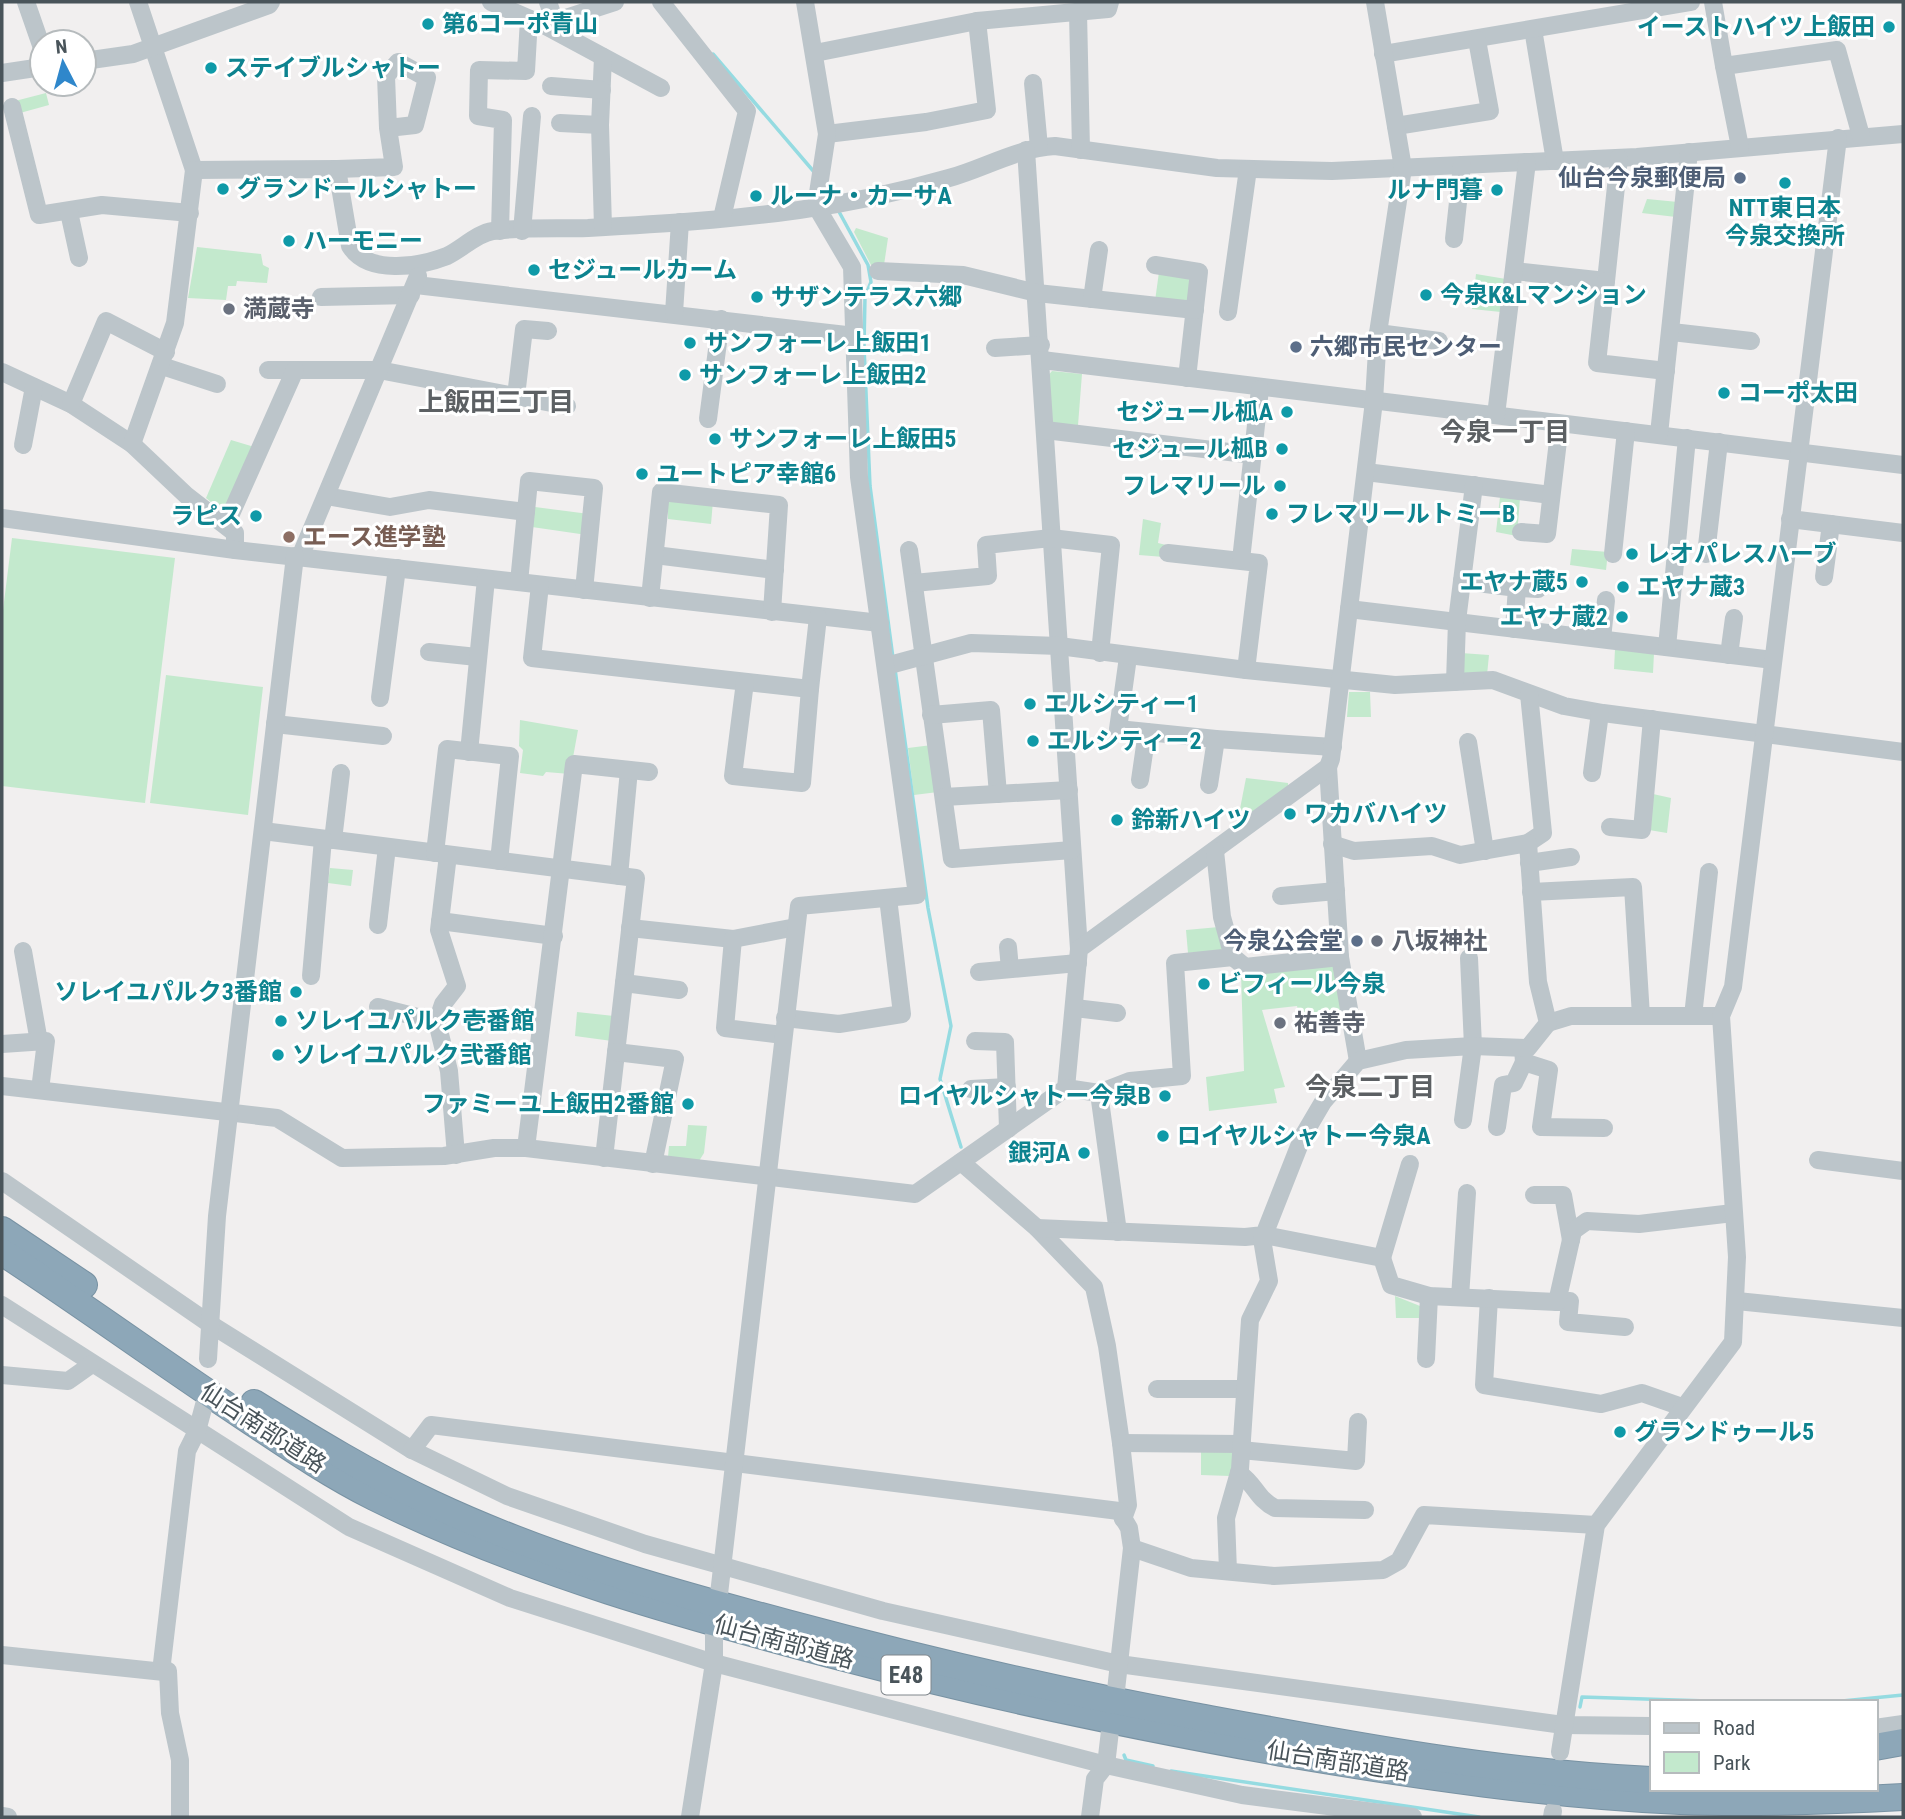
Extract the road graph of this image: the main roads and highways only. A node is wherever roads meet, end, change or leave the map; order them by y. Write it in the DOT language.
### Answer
graph roads {
  1 [pos="2,1230"];
  2 [pos="2,1252"];
  3 [pos="1903,1742"];
  4 [pos="1360,1747"];
  5 [pos="1877,1747"];
  6 [pos="1650,1762"];
  7 [pos="1650,1780"];
  8 [pos="1903,1780"];
  9 [pos="1877,1781"];
  10 [pos="1517,1788"];
  11 [pos="1903,1797"];
  12 [pos="1652,1817"];
  1 -- 4 [label="highway, 仙台南部道路 / E48"];
  2 -- 10 [label="highway, 仙台南部道路 / E48"];
  3 -- 5 [label="highway"];
  4 -- 6 [label="highway"];
  4 -- 7 [label="highway, 仙台南部道路 / E48"];
  8 -- 9 [label="highway"];
  10 -- 11 [label="highway, 仙台南部道路 / E48"];
  10 -- 12 [label="highway"];
}
